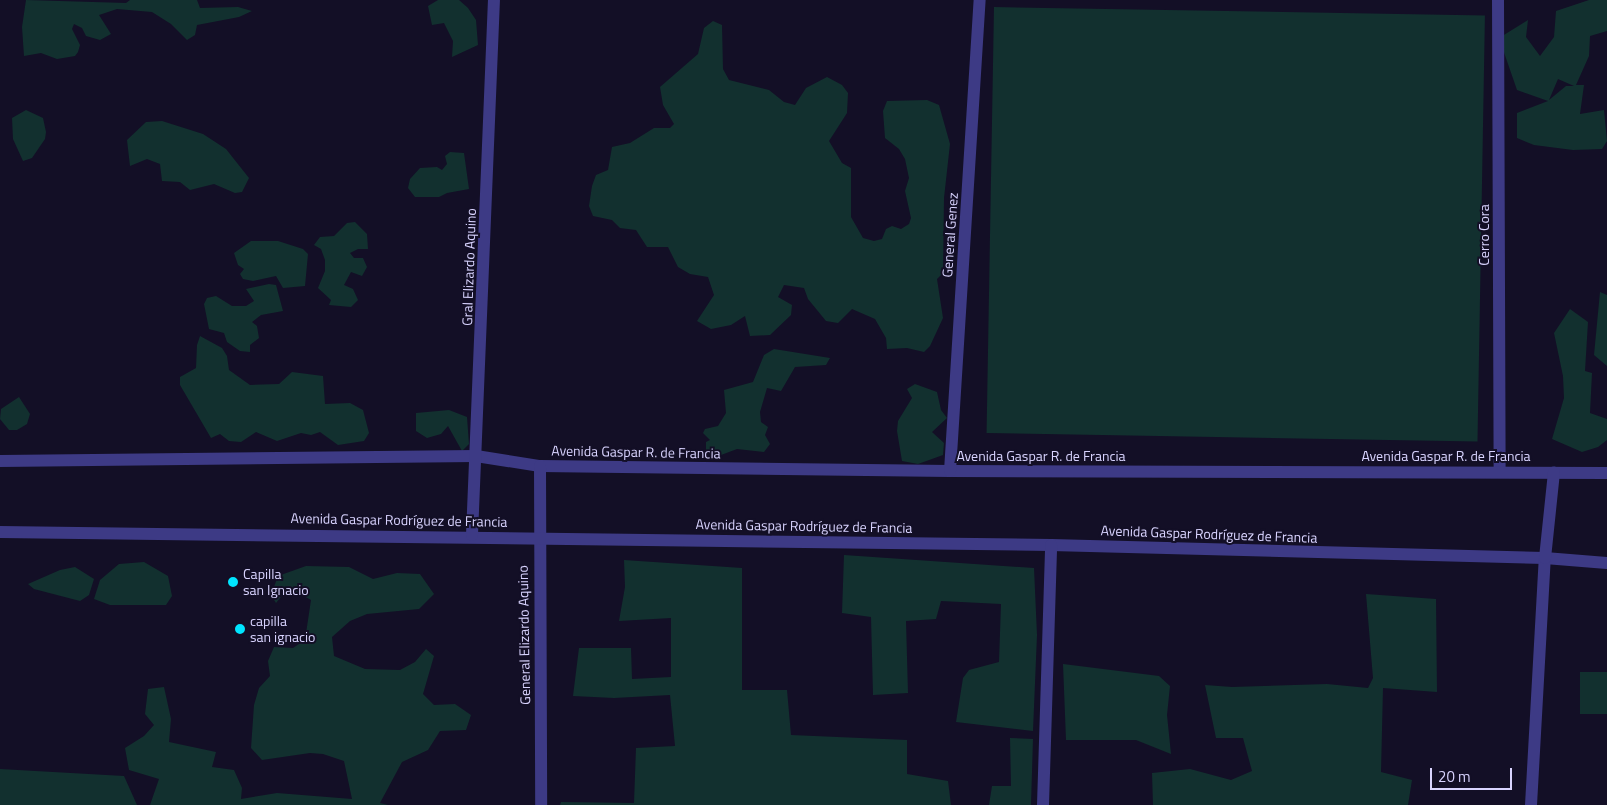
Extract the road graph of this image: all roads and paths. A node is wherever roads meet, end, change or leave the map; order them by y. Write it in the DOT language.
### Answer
graph roads {
  1 [pos="494,0"];
  2 [pos="980,0"];
  3 [pos="1498,0"];
  4 [pos="476,456"];
  5 [pos="0,461"];
  6 [pos="540,466"];
  7 [pos="1500,471"];
  8 [pos="950,472"];
  9 [pos="1554,472"];
  10 [pos="1607,473"];
  11 [pos="0,532"];
  12 [pos="472,536"];
  13 [pos="538,536"];
  14 [pos="1051,545"];
  15 [pos="1546,558"];
  16 [pos="1607,562"];
  17 [pos="541,805"];
  18 [pos="1043,805"];
  19 [pos="1531,805"];
  1 -- 4 [label="street, Gral Elizardo Aquino"];
  2 -- 8 [label="street, General Genez"];
  3 -- 7 [label="street, Cerro Cora"];
  4 -- 5 [label="street"];
  4 -- 6 [label="street, Avenida Gaspar R. de Francia"];
  4 -- 12 [label="street, Gral Elizardo Aquino"];
  6 -- 8 [label="street, Avenida Gaspar R. de Francia"];
  6 -- 13 [label="street, General Elizardo Aquino"];
  7 -- 8 [label="street, Avenida Gaspar R. de Francia"];
  7 -- 9 [label="street, Avenida Gaspar R. de Francia"];
  9 -- 10 [label="street, Avenida Gaspar R. de Francia"];
  9 -- 15 [label="street"];
  11 -- 12 [label="street, Avenida Gaspar Rodríguez de Francia"];
  12 -- 13 [label="street, Avenida Gaspar Rodríguez de Francia"];
  13 -- 14 [label="street, Avenida Gaspar Rodríguez de Francia"];
  13 -- 17 [label="street, General Elizardo Aquino"];
  14 -- 15 [label="street, Avenida Gaspar Rodríguez de Francia"];
  14 -- 18 [label="street"];
  15 -- 16 [label="street, Avenida Gaspar Rodríguez de Francia"];
  15 -- 19 [label="street"];
}
